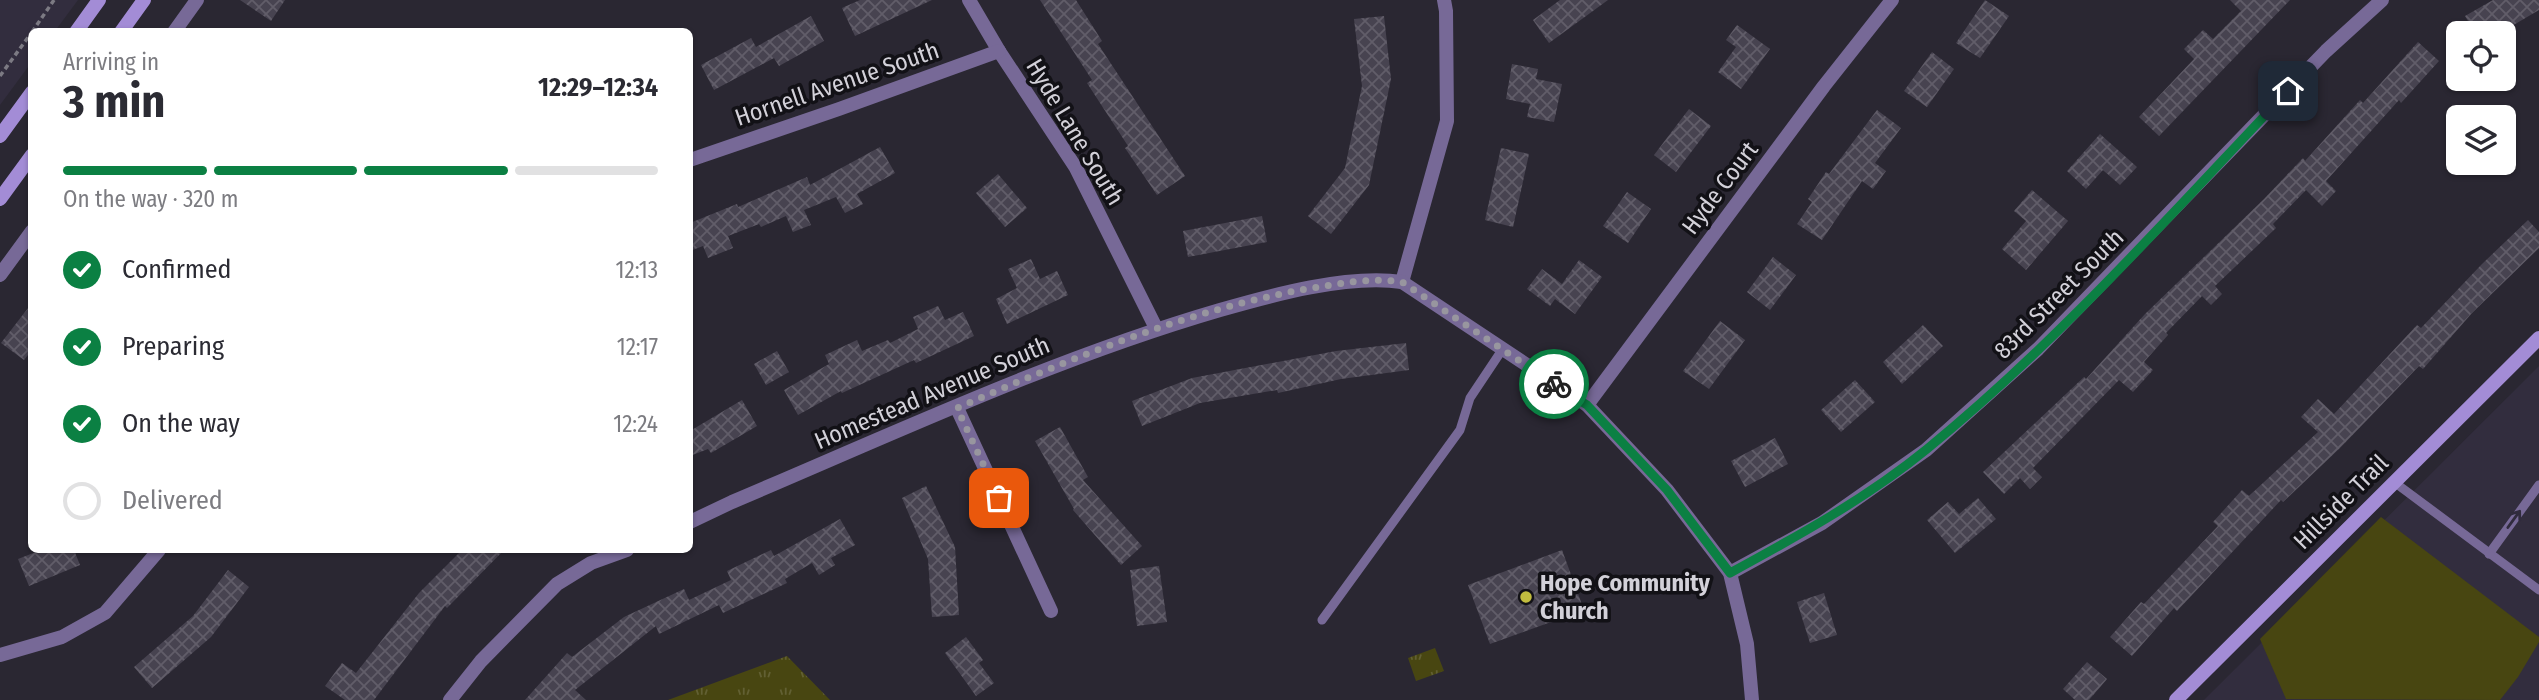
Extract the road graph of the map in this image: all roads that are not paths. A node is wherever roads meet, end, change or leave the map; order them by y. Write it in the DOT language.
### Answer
graph roads {
  1 [pos="99,0"];
  2 [pos="144,0"];
  3 [pos="197,0"];
  4 [pos="970,0"];
  5 [pos="1444,0"];
  6 [pos="1892,0"];
  7 [pos="2382,0"];
  8 [pos="79,28"];
  9 [pos="124,28"];
  10 [pos="177,28"];
  11 [pos="999,51"];
  12 [pos="28,98"];
  13 [pos="0,136"];
  14 [pos="693,159"];
  15 [pos="28,160"];
  16 [pos="0,199"];
  17 [pos="28,236"];
  18 [pos="0,275"];
  19 [pos="1402,282"];
  20 [pos="1156,328"];
  21 [pos="2539,338"];
  22 [pos="1502,350"];
  23 [pos="1587,405"];
  24 [pos="957,408"];
  25 [pos="2394,482"];
  26 [pos="2539,485"];
  27 [pos="693,521"];
  28 [pos="156,553"];
  29 [pos="618,553"];
  30 [pos="2489,554"];
  31 [pos="1730,573"];
  32 [pos="2539,590"];
  33 [pos="1051,611"];
  34 [pos="1322,620"];
  35 [pos="0,654"];
  36 [pos="450,700"];
  37 [pos="1752,700"];
  38 [pos="2176,700"];
  1 -- 8 [label="street"];
  2 -- 9 [label="street"];
  3 -- 10 [label="street"];
  4 -- 11 [label="street, Hyde Lane South"];
  5 -- 19 [label="street"];
  6 -- 23 [label="street, Hyde Court"];
  7 -- 31 [label="street, 83rd Street South"];
  11 -- 14 [label="street, Hornell Avenue South"];
  11 -- 20 [label="street, Hyde Lane South"];
  12 -- 13 [label="street"];
  15 -- 16 [label="street"];
  17 -- 18 [label="street"];
  19 -- 20 [label="street, Homestead Avenue South"];
  19 -- 22 [label="street"];
  20 -- 24 [label="street, Homestead Avenue South"];
  21 -- 25 [label="street, Hillside Trail"];
  22 -- 23 [label="street"];
  22 -- 34 [label="lane"];
  23 -- 31 [label="street"];
  24 -- 27 [label="street, Homestead Avenue South"];
  24 -- 33 [label="street"];
  25 -- 30 [label="lane"];
  25 -- 38 [label="street, Hillside Trail"];
  30 -- 26 [label="lane, one-way"];
  28 -- 35 [label="street"];
  29 -- 36 [label="street"];
  30 -- 32 [label="lane"];
  31 -- 37 [label="street"];
}
